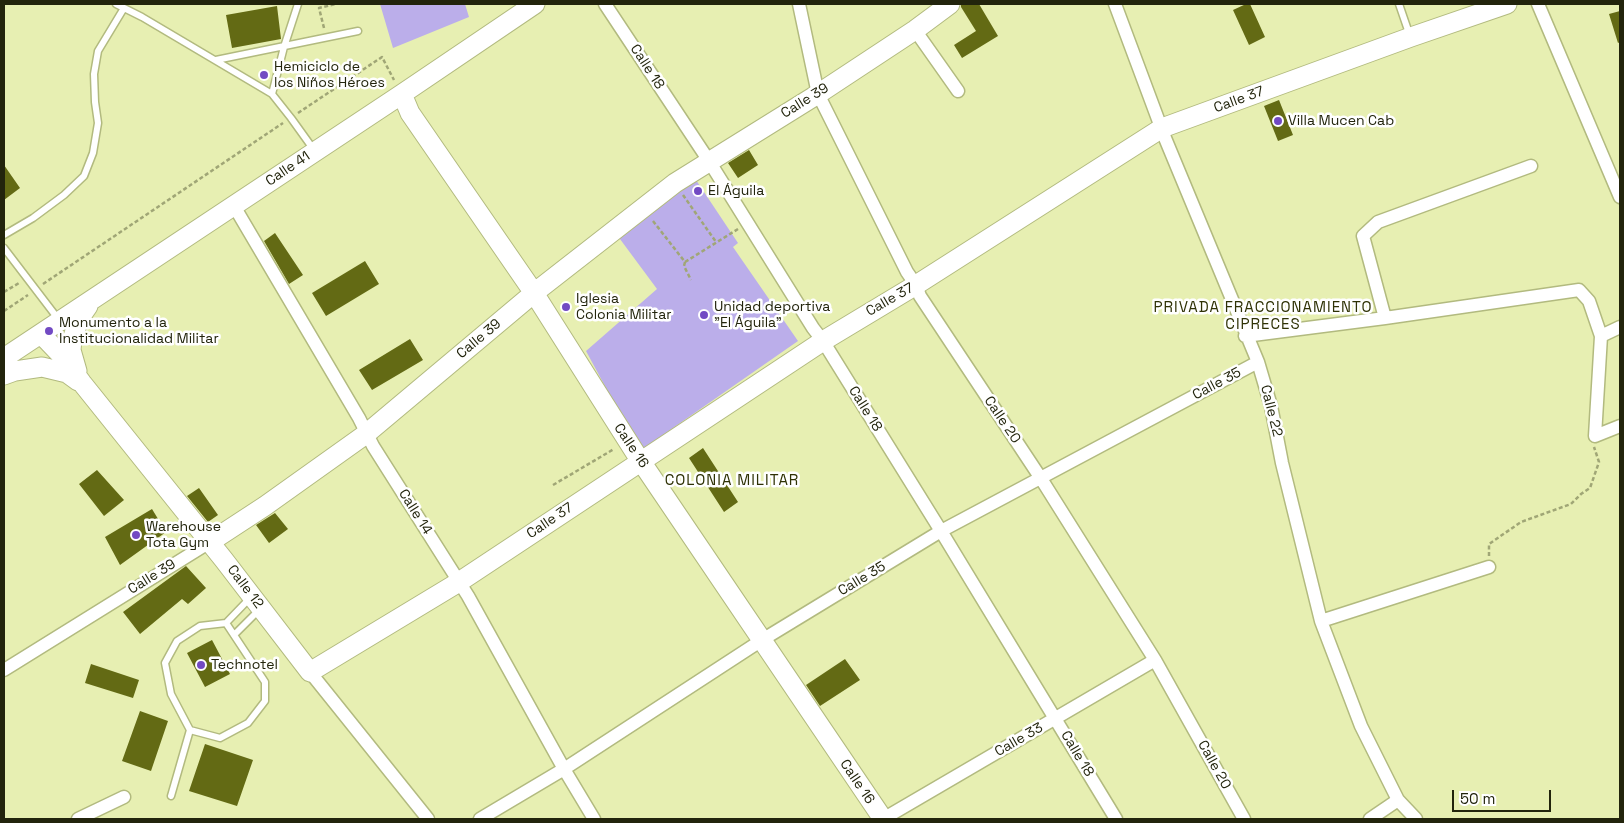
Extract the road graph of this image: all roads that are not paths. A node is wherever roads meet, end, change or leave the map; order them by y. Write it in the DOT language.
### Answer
graph roads {
  1 [pos="116,4"];
  2 [pos="298,4"];
  3 [pos="535,4"];
  4 [pos="605,4"];
  5 [pos="799,4"];
  6 [pos="950,4"];
  7 [pos="1115,4"];
  8 [pos="1399,4"];
  9 [pos="1507,4"];
  10 [pos="1538,4"];
  11 [pos="124,8"];
  12 [pos="915,30"];
  13 [pos="358,31"];
  14 [pos="1411,37"];
  15 [pos="284,47"];
  16 [pos="216,60"];
  17 [pos="958,91"];
  18 [pos="272,94"];
  19 [pos="402,94"];
  20 [pos="818,94"];
  21 [pos="1162,128"];
  22 [pos="314,151"];
  23 [pos="709,161"];
  24 [pos="1532,166"];
  25 [pos="1620,197"];
  26 [pos="234,206"];
  27 [pos="4,235"];
  28 [pos="4,248"];
  29 [pos="916,285"];
  30 [pos="534,293"];
  31 [pos="100,295"];
  32 [pos="1385,318"];
  33 [pos="60,321"];
  34 [pos="1620,327"];
  35 [pos="41,334"];
  36 [pos="1246,336"];
  37 [pos="1600,336"];
  38 [pos="823,341"];
  39 [pos="4,358"];
  40 [pos="1258,362"];
  41 [pos="4,376"];
  42 [pos="82,383"];
  43 [pos="1620,426"];
  44 [pos="366,434"];
  45 [pos="641,460"];
  46 [pos="1040,477"];
  47 [pos="941,531"];
  48 [pos="210,542"];
  49 [pos="1489,567"];
  50 [pos="459,582"];
  51 [pos="256,602"];
  52 [pos="1321,621"];
  53 [pos="226,623"];
  54 [pos="234,635"];
  55 [pos="762,640"];
  56 [pos="1155,660"];
  57 [pos="4,670"];
  58 [pos="310,672"];
  59 [pos="1055,718"];
  60 [pos="190,730"];
  61 [pos="564,769"];
  62 [pos="171,796"];
  63 [pos="124,797"];
  64 [pos="1398,800"];
  65 [pos="78,819"];
  66 [pos="428,819"];
  67 [pos="480,819"];
  68 [pos="594,819"];
  69 [pos="883,819"];
  70 [pos="1116,819"];
  71 [pos="1244,819"];
  72 [pos="1370,819"];
  73 [pos="1416,819"];
  1 -- 11 [label="lane"];
  2 -- 15 [label="lane"];
  3 -- 19 [label="main road, Calle 41"];
  4 -- 23 [label="street, Calle 18"];
  5 -- 20 [label="street, Calle 20"];
  6 -- 12 [label="main road, Calle 39"];
  7 -- 21 [label="street, Calle 22"];
  8 -- 14 [label="lane"];
  9 -- 14 [label="main road, Calle 37"];
  10 -- 25 [label="street"];
  11 -- 16 [label="lane"];
  11 -- 27 [label="lane"];
  12 -- 17 [label="street"];
  12 -- 20 [label="main road, Calle 39"];
  13 -- 15 [label="lane"];
  14 -- 21 [label="main road, Calle 37"];
  15 -- 16 [label="lane"];
  15 -- 18 [label="lane"];
  16 -- 18 [label="lane"];
  18 -- 22 [label="lane"];
  19 -- 22 [label="main road, Calle 41"];
  19 -- 30 [label="main road, Calle 16"];
  20 -- 23 [label="main road, Calle 39"];
  20 -- 29 [label="street, Calle 20"];
  21 -- 29 [label="main road, Calle 37"];
  21 -- 36 [label="street, Calle 22"];
  22 -- 26 [label="main road, Calle 41"];
  23 -- 30 [label="main road, Calle 39"];
  23 -- 38 [label="street, Calle 18"];
  24 -- 32 [label="street"];
  26 -- 31 [label="main road, Calle 41"];
  26 -- 44 [label="street, Calle 14"];
  28 -- 33 [label="lane"];
  29 -- 38 [label="main road, Calle 37"];
  29 -- 46 [label="street, Calle 20"];
  30 -- 44 [label="main road, Calle 39"];
  30 -- 45 [label="main road, Calle 16"];
  31 -- 33 [label="main road, Calle 41"];
  31 -- 42 [label="main road"];
  32 -- 36 [label="street"];
  32 -- 37 [label="street"];
  33 -- 35 [label="main road, Calle 41"];
  34 -- 37 [label="street"];
  35 -- 39 [label="main road, Calle 41"];
  35 -- 42 [label="main road, Calle 12"];
  36 -- 40 [label="street, Calle 22"];
  37 -- 43 [label="street"];
  38 -- 45 [label="main road, Calle 37"];
  38 -- 47 [label="street, Calle 18"];
  40 -- 46 [label="street, Calle 35"];
  40 -- 52 [label="street, Calle 22"];
  41 -- 42 [label="main road"];
  42 -- 48 [label="main road, Calle 12"];
  44 -- 48 [label="main road, Calle 39"];
  44 -- 50 [label="street, Calle 14"];
  45 -- 50 [label="main road, Calle 37"];
  45 -- 55 [label="main road, Calle 16"];
  46 -- 47 [label="street, Calle 35"];
  46 -- 56 [label="street, Calle 20"];
  47 -- 55 [label="street, Calle 35"];
  47 -- 59 [label="street, Calle 18"];
  48 -- 51 [label="main road, Calle 12"];
  48 -- 57 [label="street, Calle 39"];
  49 -- 52 [label="street"];
  50 -- 58 [label="main road, Calle 37"];
  50 -- 61 [label="street, Calle 14"];
  51 -- 53 [label="lane"];
  51 -- 54 [label="lane"];
  51 -- 58 [label="main road, Calle 12"];
  52 -- 64 [label="street, Calle 22"];
  53 -- 54 [label="lane"];
  53 -- 60 [label="lane"];
  54 -- 60 [label="lane"];
  55 -- 61 [label="street, Calle 35"];
  55 -- 69 [label="main road, Calle 16"];
  56 -- 59 [label="street, Calle 33"];
  56 -- 71 [label="street, Calle 20"];
  58 -- 66 [label="street, Calle 12"];
  59 -- 69 [label="street, Calle 33"];
  59 -- 70 [label="street, Calle 18"];
  60 -- 62 [label="lane"];
  61 -- 67 [label="street, Calle 35"];
  61 -- 68 [label="street, Calle 14"];
  63 -- 65 [label="street"];
  64 -- 72 [label="street"];
  64 -- 73 [label="street, Calle 22"];
}
